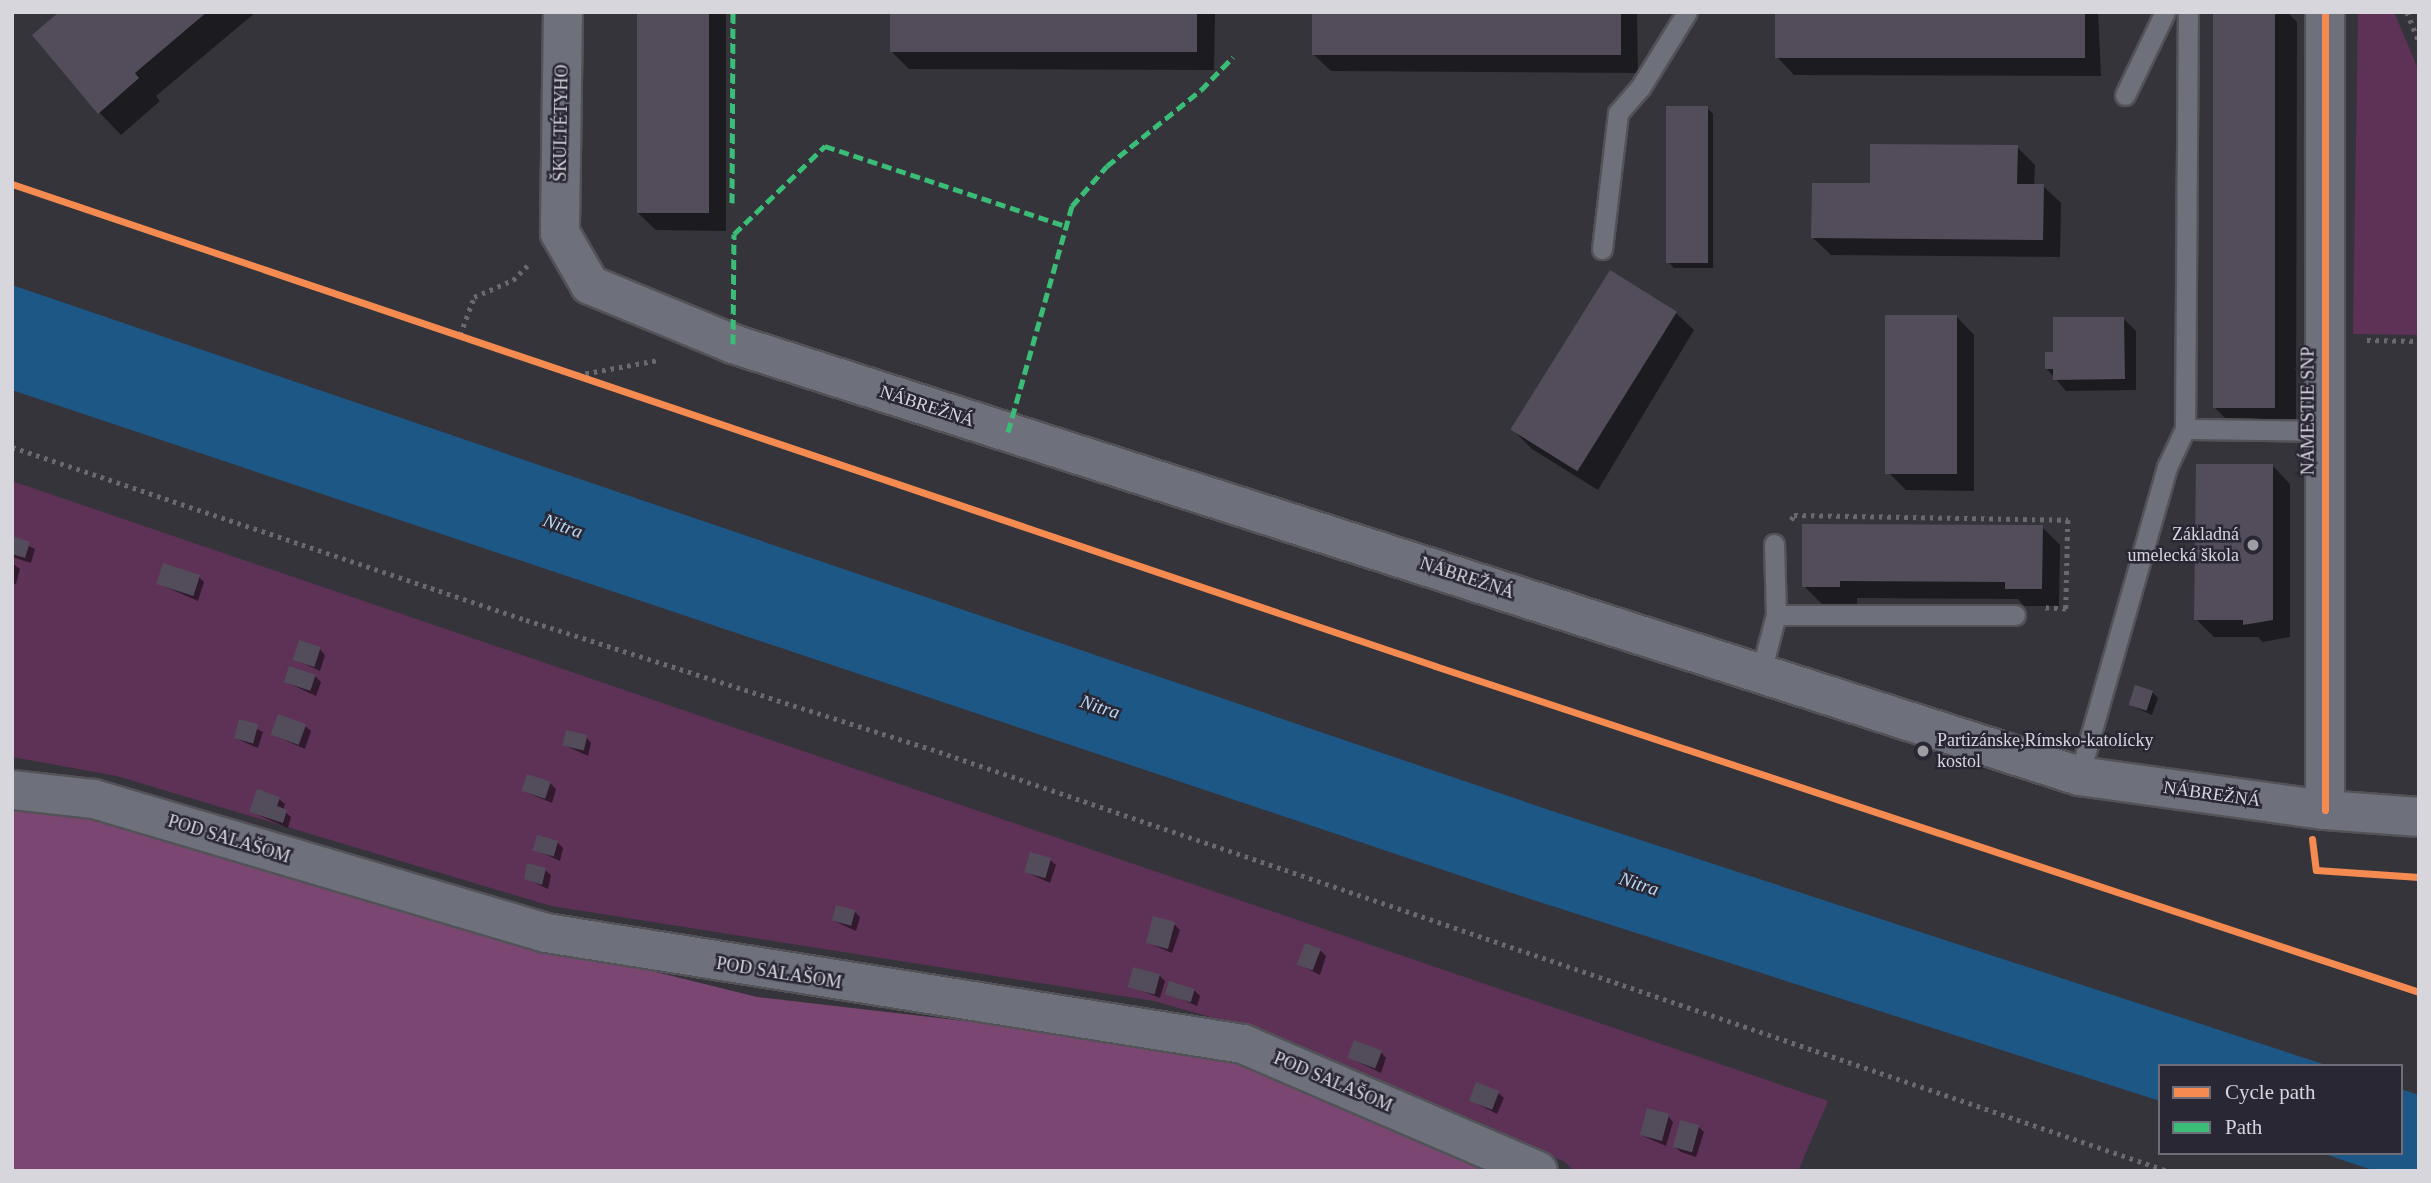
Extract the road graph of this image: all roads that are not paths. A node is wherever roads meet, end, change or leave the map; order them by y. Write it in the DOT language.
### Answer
graph roads {
  1 [pos="563,12"];
  2 [pos="1687,12"];
  3 [pos="2165,12"];
  4 [pos="2188,12"];
  5 [pos="2325,12"];
  6 [pos="2124,95"];
  7 [pos="560,233"];
  8 [pos="1602,249"];
  9 [pos="2185,429"];
  10 [pos="2324,431"];
  11 [pos="1774,544"];
  12 [pos="1776,615"];
  13 [pos="2015,615"];
  14 [pos="1761,672"];
  15 [pos="2079,776"];
  16 [pos="12,790"];
  17 [pos="2325,810"];
  18 [pos="2419,817"];
  19 [pos="1538,1171"];
  1 -- 7 [label="street, ŠKULTÉTYHO"];
  2 -- 8 [label="lane"];
  3 -- 6 [label="lane"];
  4 -- 9 [label="lane"];
  5 -- 10 [label="street, NÁMESTIE SNP"];
  7 -- 14 [label="street, NÁBREŽNÁ"];
  9 -- 10 [label="lane"];
  9 -- 15 [label="lane"];
  10 -- 17 [label="street, NÁMESTIE SNP"];
  11 -- 12 [label="lane"];
  12 -- 13 [label="lane"];
  12 -- 14 [label="lane"];
  14 -- 15 [label="street, NÁBREŽNÁ"];
  15 -- 17 [label="street, NÁBREŽNÁ"];
  16 -- 19 [label="street, POD SALAŠOM"];
  17 -- 18 [label="street, NÁBREŽNÁ"];
}
